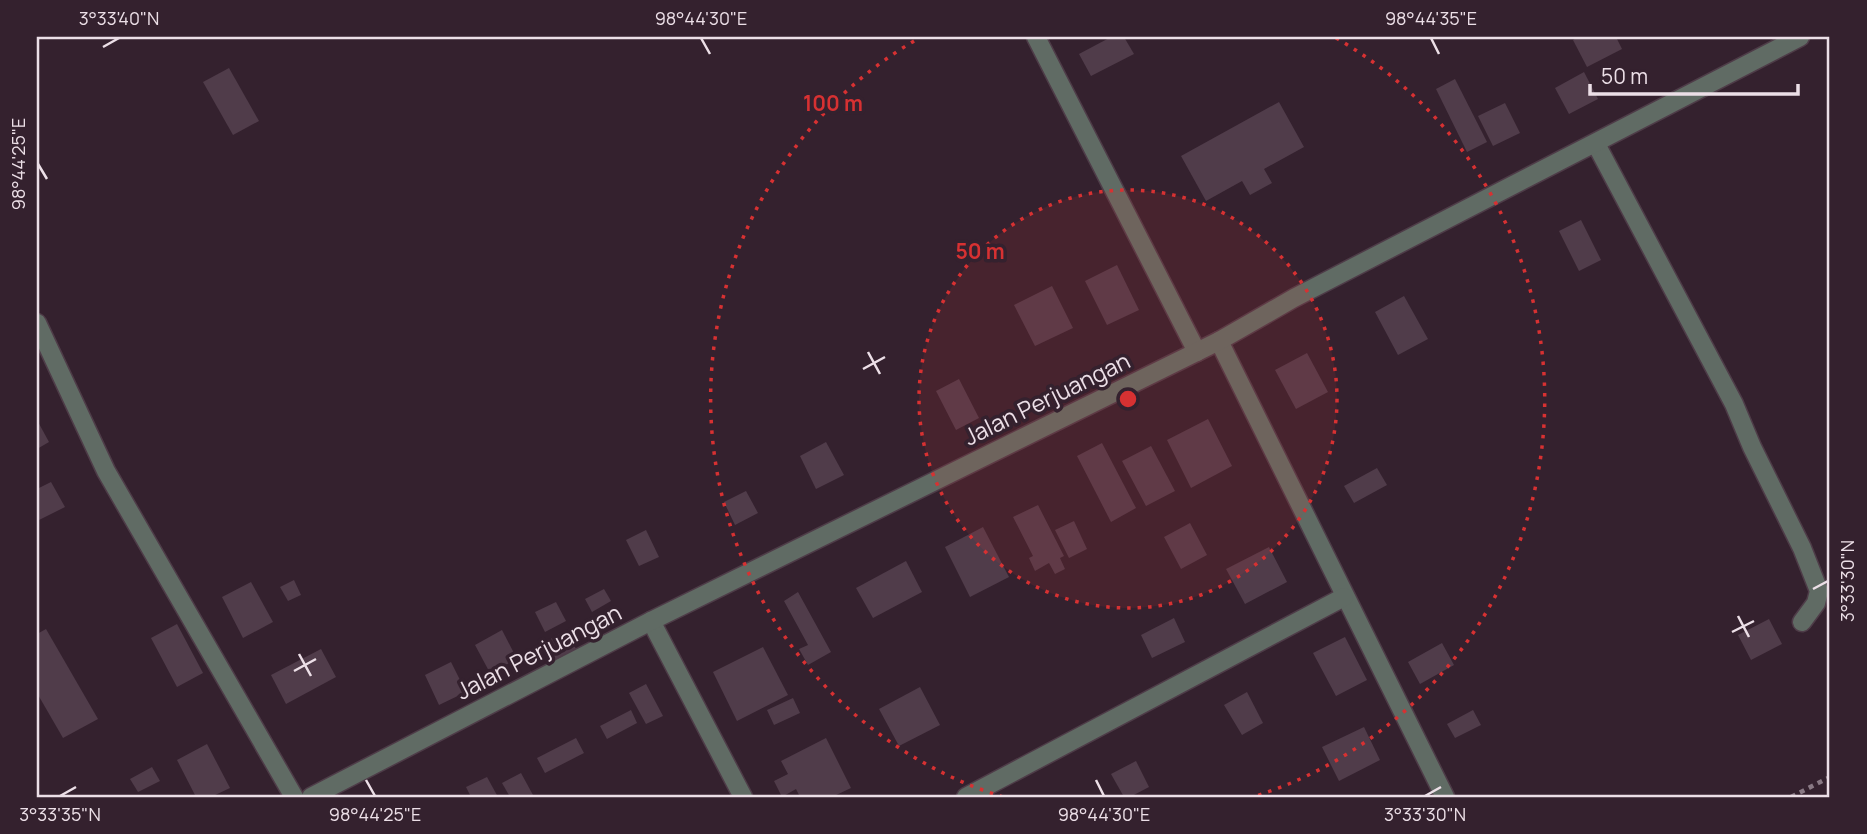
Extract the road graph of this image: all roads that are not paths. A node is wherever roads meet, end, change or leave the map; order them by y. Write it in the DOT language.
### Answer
graph roads {
  1 [pos="1035,37"];
  2 [pos="1800,37"];
  3 [pos="1596,144"];
  4 [pos="37,323"];
  5 [pos="1219,341"];
  6 [pos="1197,352"];
  7 [pos="1344,597"];
  8 [pos="651,621"];
  9 [pos="1802,622"];
  10 [pos="294,797"];
  11 [pos="311,797"];
  12 [pos="743,797"];
  13 [pos="967,797"];
  14 [pos="1445,797"];
  1 -- 6 [label="street"];
  2 -- 3 [label="street, Jalan Perjuangan"];
  3 -- 5 [label="street, Jalan Perjuangan"];
  3 -- 9 [label="street"];
  4 -- 10 [label="street"];
  5 -- 6 [label="street, Jalan Perjuangan"];
  5 -- 7 [label="street"];
  6 -- 8 [label="street, Jalan Perjuangan"];
  7 -- 13 [label="street"];
  7 -- 14 [label="street"];
  8 -- 11 [label="street, Jalan Perjuangan"];
  8 -- 12 [label="street"];
}
